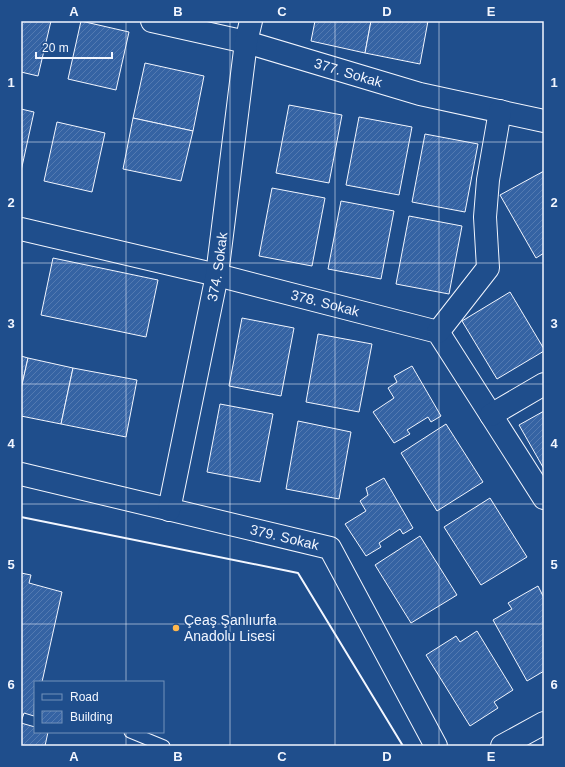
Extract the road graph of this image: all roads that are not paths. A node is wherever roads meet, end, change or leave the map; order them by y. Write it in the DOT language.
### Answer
graph roads {
  1 [pos="152,21"];
  2 [pos="251,21"];
  3 [pos="246,42"];
  4 [pos="500,111"];
  5 [pos="544,121"];
  6 [pos="21,229"];
  7 [pos="217,275"];
  8 [pos="438,332"];
  9 [pos="544,384"];
  10 [pos="491,415"];
  11 [pos="21,474"];
  12 [pos="544,498"];
  13 [pos="170,510"];
  14 [pos="544,723"];
  15 [pos="132,733"];
  16 [pos="164,746"];
  17 [pos="436,746"];
  18 [pos="502,746"];
  1 -- 3 [label="street, 377. Sokak"];
  2 -- 3 [label="street, 374. Sokak"];
  3 -- 4 [label="street, 377. Sokak"];
  3 -- 7 [label="street, 374. Sokak"];
  4 -- 5 [label="street, 377. Sokak"];
  4 -- 8 [label="street"];
  6 -- 7 [label="street, 378. Sokak"];
  7 -- 8 [label="street, 378. Sokak"];
  7 -- 13 [label="street, 374. Sokak"];
  8 -- 10 [label="street"];
  9 -- 10 [label="street"];
  10 -- 12 [label="street"];
  11 -- 13 [label="street, 379. Sokak"];
  13 -- 17 [label="street, 379. Sokak"];
  14 -- 18 [label="street"];
  15 -- 16 [label="lane"];
}
